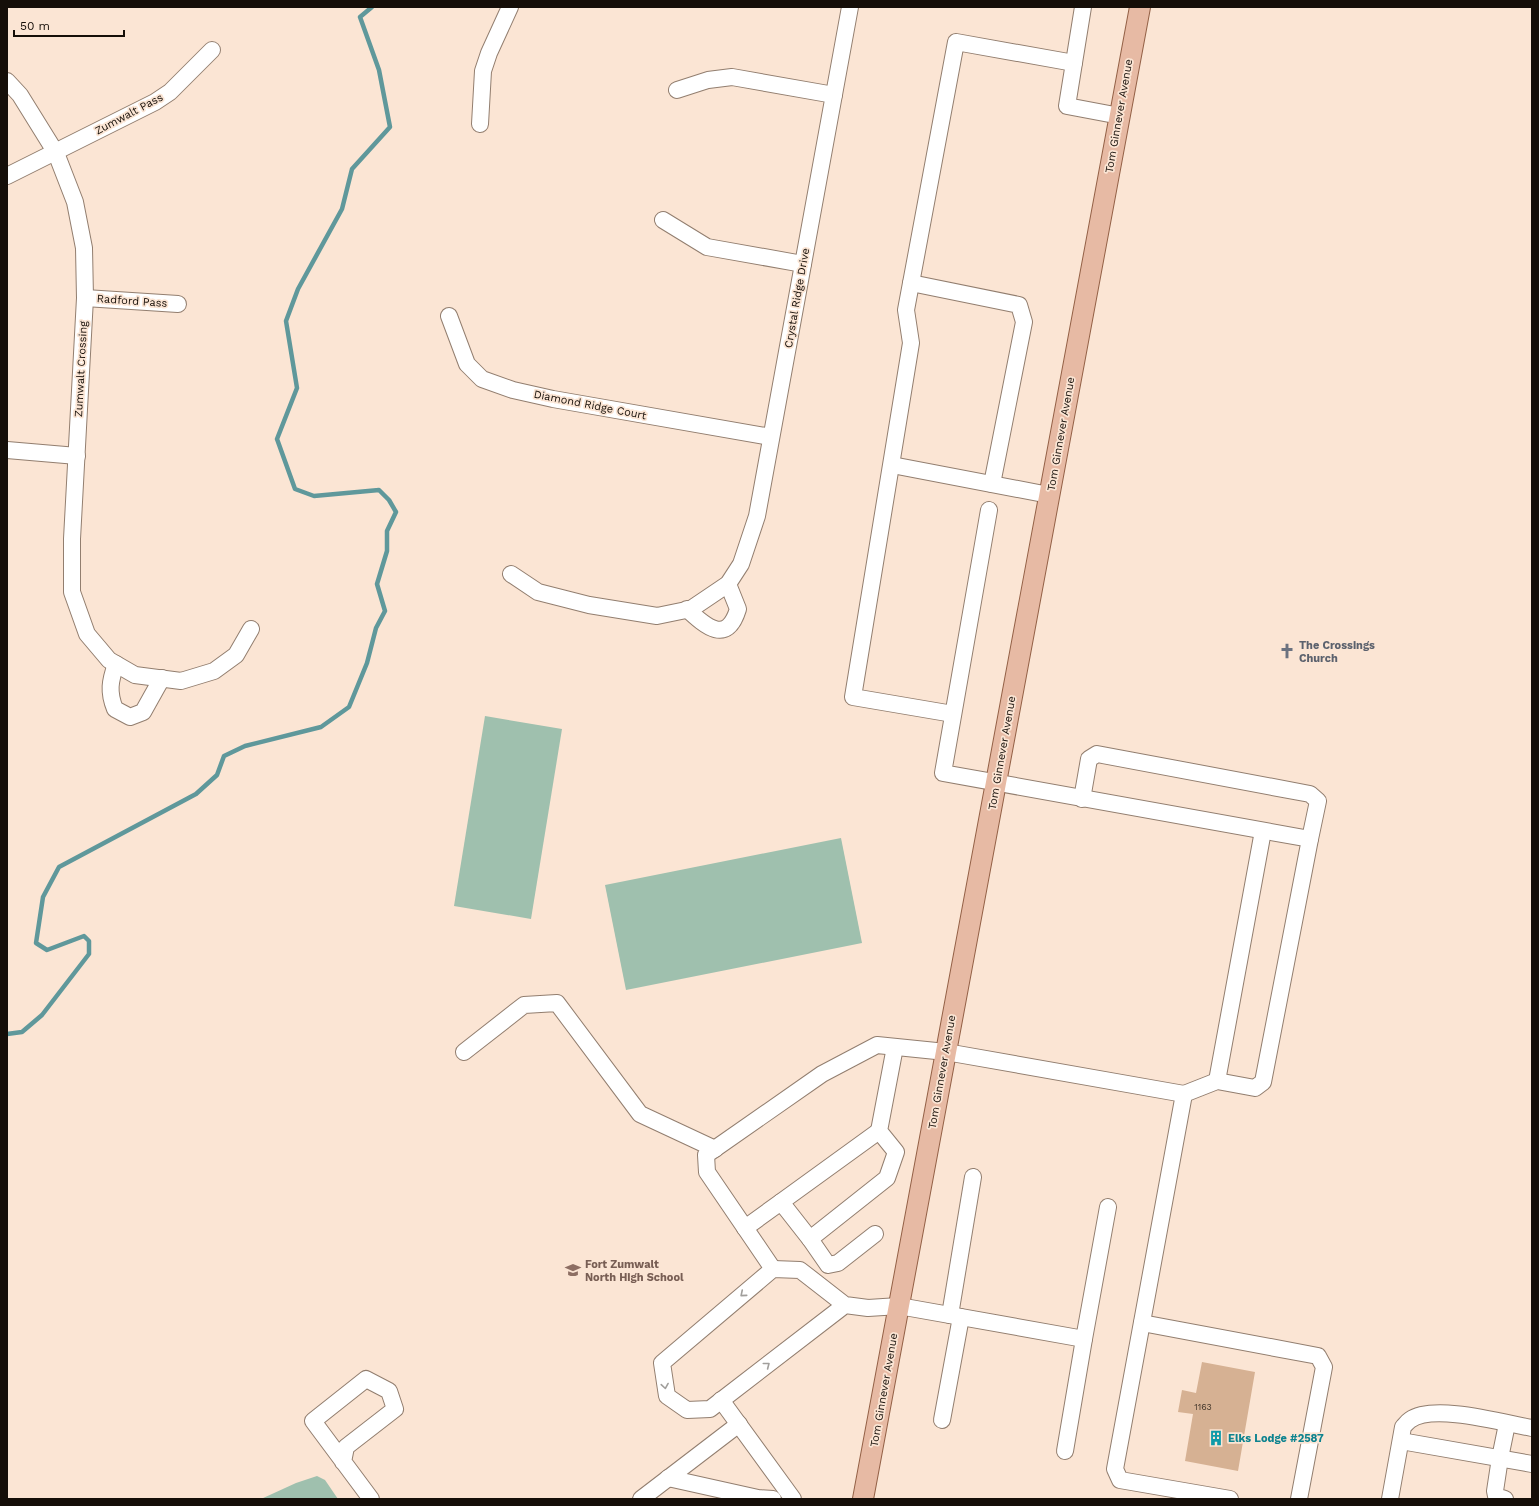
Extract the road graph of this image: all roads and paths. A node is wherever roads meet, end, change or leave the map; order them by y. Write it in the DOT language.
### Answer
graph roads {
  1 [pos="510,7"];
  2 [pos="850,7"];
  3 [pos="1083,7"];
  4 [pos="1140,7"];
  5 [pos="212,50"];
  6 [pos="1074,63"];
  7 [pos="7,81"];
  8 [pos="677,90"];
  9 [pos="834,95"];
  10 [pos="1120,116"];
  11 [pos="480,124"];
  12 [pos="56,153"];
  13 [pos="7,176"];
  14 [pos="663,220"];
  15 [pos="803,264"];
  16 [pos="911,283"];
  17 [pos="85,298"];
  18 [pos="178,304"];
  19 [pos="449,316"];
  20 [pos="771,437"];
  21 [pos="7,450"];
  22 [pos="77,456"];
  23 [pos="892,465"];
  24 [pos="992,484"];
  25 [pos="1049,495"];
  26 [pos="989,510"];
  27 [pos="510,574"];
  28 [pos="728,584"];
  29 [pos="687,610"];
  30 [pos="251,629"];
  31 [pos="116,664"];
  32 [pos="162,678"];
  33 [pos="953,714"];
  34 [pos="996,783"];
  35 [pos="1082,799"];
  36 [pos="1263,831"];
  37 [pos="1310,839"];
  38 [pos="896,1047"];
  39 [pos="464,1052"];
  40 [pos="946,1052"];
  41 [pos="1217,1081"];
  42 [pos="1184,1094"];
  43 [pos="879,1131"];
  44 [pos="715,1149"];
  45 [pos="973,1177"];
  46 [pos="781,1202"];
  47 [pos="1108,1207"];
  48 [pos="746,1228"];
  49 [pos="875,1234"];
  50 [pos="810,1239"];
  51 [pos="773,1269"];
  52 [pos="845,1305"];
  53 [pos="899,1306"];
  54 [pos="955,1316"];
  55 [pos="1142,1323"];
  56 [pos="1084,1338"];
  57 [pos="721,1400"];
  58 [pos="942,1420"];
  59 [pos="739,1424"];
  60 [pos="1507,1424"];
  61 [pos="1532,1428"];
  62 [pos="1401,1441"];
  63 [pos="1065,1451"];
  64 [pos="1500,1458"];
  65 [pos="343,1462"];
  66 [pos="1532,1464"];
  67 [pos="668,1478"];
  68 [pos="371,1499"];
  69 [pos="641,1499"];
  70 [pos="763,1499"];
  71 [pos="793,1499"];
  72 [pos="863,1499"];
  73 [pos="1230,1499"];
  74 [pos="1299,1499"];
  75 [pos="1390,1499"];
  76 [pos="1505,1499"];
  1 -- 11 [label="street"];
  2 -- 9 [label="street, Crystal Ridge Drive"];
  3 -- 6 [label="street"];
  4 -- 10 [label="main road, Tom Ginnever Avenue"];
  5 -- 12 [label="street, Zumwalt Pass"];
  6 -- 10 [label="street"];
  6 -- 16 [label="street"];
  7 -- 12 [label="street, Zumwalt Crossing"];
  8 -- 9 [label="street"];
  9 -- 15 [label="street, Crystal Ridge Drive"];
  10 -- 25 [label="main road, Tom Ginnever Avenue"];
  12 -- 13 [label="street, Zumwalt Pass"];
  12 -- 17 [label="street, Zumwalt Crossing"];
  14 -- 15 [label="street"];
  15 -- 20 [label="street, Crystal Ridge Drive"];
  16 -- 23 [label="street"];
  16 -- 24 [label="street"];
  17 -- 18 [label="street, Radford Pass"];
  17 -- 22 [label="street, Zumwalt Crossing"];
  19 -- 20 [label="street, Diamond Ridge Court"];
  20 -- 28 [label="street, Crystal Ridge Drive"];
  21 -- 22 [label="street"];
  22 -- 31 [label="street, Zumwalt Crossing"];
  23 -- 24 [label="street"];
  23 -- 33 [label="street"];
  24 -- 25 [label="street"];
  25 -- 34 [label="main road, Tom Ginnever Avenue"];
  26 -- 33 [label="street"];
  27 -- 29 [label="street, Crystal Ridge Drive"];
  28 -- 29 [label="street, Crystal Ridge Drive"];
  28 -- 29 [label="street"];
  30 -- 32 [label="street, Zumwalt Crossing"];
  31 -- 32 [label="street, Zumwalt Crossing"];
  31 -- 32 [label="street"];
  33 -- 34 [label="street"];
  34 -- 35 [label="street"];
  34 -- 40 [label="main road, Tom Ginnever Avenue"];
  35 -- 36 [label="street"];
  35 -- 37 [label="street"];
  36 -- 37 [label="street"];
  36 -- 41 [label="street"];
  37 -- 41 [label="street"];
  38 -- 40 [label="street"];
  38 -- 43 [label="street"];
  38 -- 44 [label="street"];
  39 -- 44 [label="street"];
  40 -- 42 [label="street"];
  40 -- 53 [label="main road, Tom Ginnever Avenue"];
  41 -- 42 [label="street"];
  42 -- 55 [label="street"];
  43 -- 46 [label="street"];
  43 -- 50 [label="street"];
  44 -- 48 [label="street"];
  45 -- 54 [label="street"];
  46 -- 48 [label="street"];
  46 -- 50 [label="street"];
  47 -- 56 [label="street"];
  48 -- 51 [label="street"];
  49 -- 50 [label="street"];
  51 -- 52 [label="street"];
  51 -- 57 [label="street, one-way"];
  52 -- 53 [label="street"];
  57 -- 52 [label="street, one-way"];
  53 -- 54 [label="street"];
  53 -- 72 [label="main road, Tom Ginnever Avenue"];
  54 -- 56 [label="street"];
  54 -- 58 [label="street"];
  55 -- 73 [label="street"];
  55 -- 74 [label="street"];
  56 -- 63 [label="street"];
  57 -- 59 [label="street"];
  59 -- 67 [label="street"];
  59 -- 71 [label="street"];
  60 -- 61 [label="street"];
  60 -- 62 [label="street"];
  60 -- 64 [label="street"];
  62 -- 64 [label="street"];
  62 -- 75 [label="street"];
  64 -- 66 [label="street"];
  64 -- 76 [label="street"];
  65 -- 65 [label="street"];
  65 -- 68 [label="street"];
  67 -- 69 [label="street"];
  67 -- 70 [label="street"];
}
